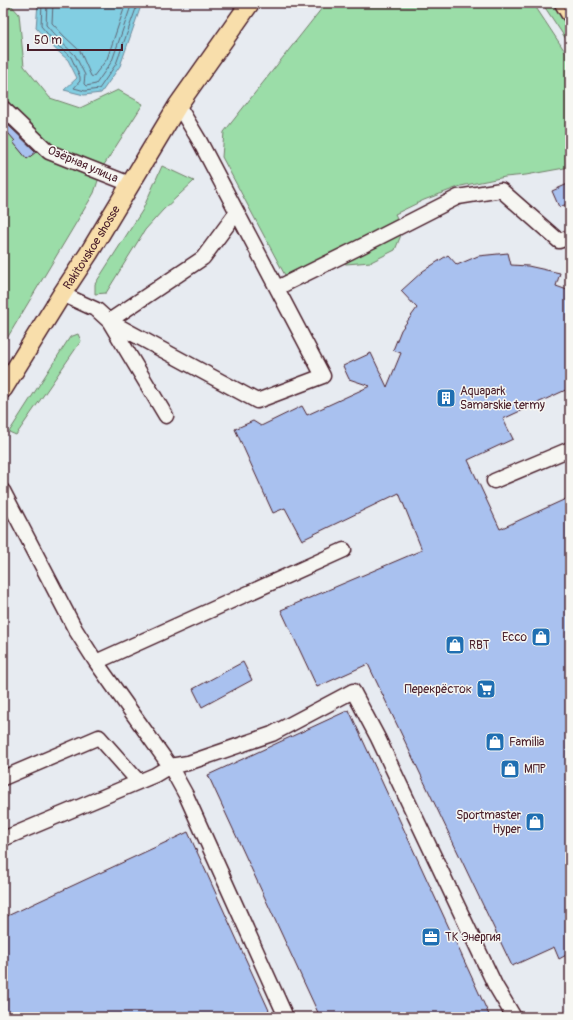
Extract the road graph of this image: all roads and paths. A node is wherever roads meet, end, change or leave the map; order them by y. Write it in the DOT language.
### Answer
graph roads {
  1 [pos="250,3"];
  2 [pos="564,3"];
  3 [pos="570,13"];
  4 [pos="178,105"];
  5 [pos="3,108"];
  6 [pos="130,184"];
  7 [pos="237,212"];
  8 [pos="570,237"];
  9 [pos="277,288"];
  10 [pos="62,294"];
  11 [pos="110,320"];
  12 [pos="3,389"];
  13 [pos="166,416"];
  14 [pos="570,449"];
  15 [pos="494,481"];
  16 [pos="3,491"];
  17 [pos="344,550"];
  18 [pos="96,662"];
  19 [pos="170,766"];
  20 [pos="3,778"];
  21 [pos="138,781"];
  22 [pos="3,839"];
  23 [pos="286,1017"];
  24 [pos="514,1017"];
  1 -- 4 [label="main road, Rakitovskoe shosse"];
  2 -- 3 [label="main road"];
  4 -- 6 [label="main road, Rakitovskoe shosse"];
  4 -- 7 [label="street"];
  5 -- 6 [label="street, Озёрная улица"];
  6 -- 10 [label="main road, Rakitovskoe shosse"];
  7 -- 9 [label="street"];
  7 -- 11 [label="street"];
  8 -- 9 [label="street"];
  9 -- 11 [label="street"];
  10 -- 11 [label="street"];
  10 -- 12 [label="main road, Rakitovskoe shosse"];
  11 -- 13 [label="street"];
  14 -- 15 [label="street"];
  16 -- 18 [label="street"];
  17 -- 18 [label="street"];
  18 -- 19 [label="street"];
  19 -- 21 [label="street"];
  19 -- 23 [label="street"];
  19 -- 24 [label="street"];
  20 -- 21 [label="street"];
  21 -- 22 [label="street"];
}
